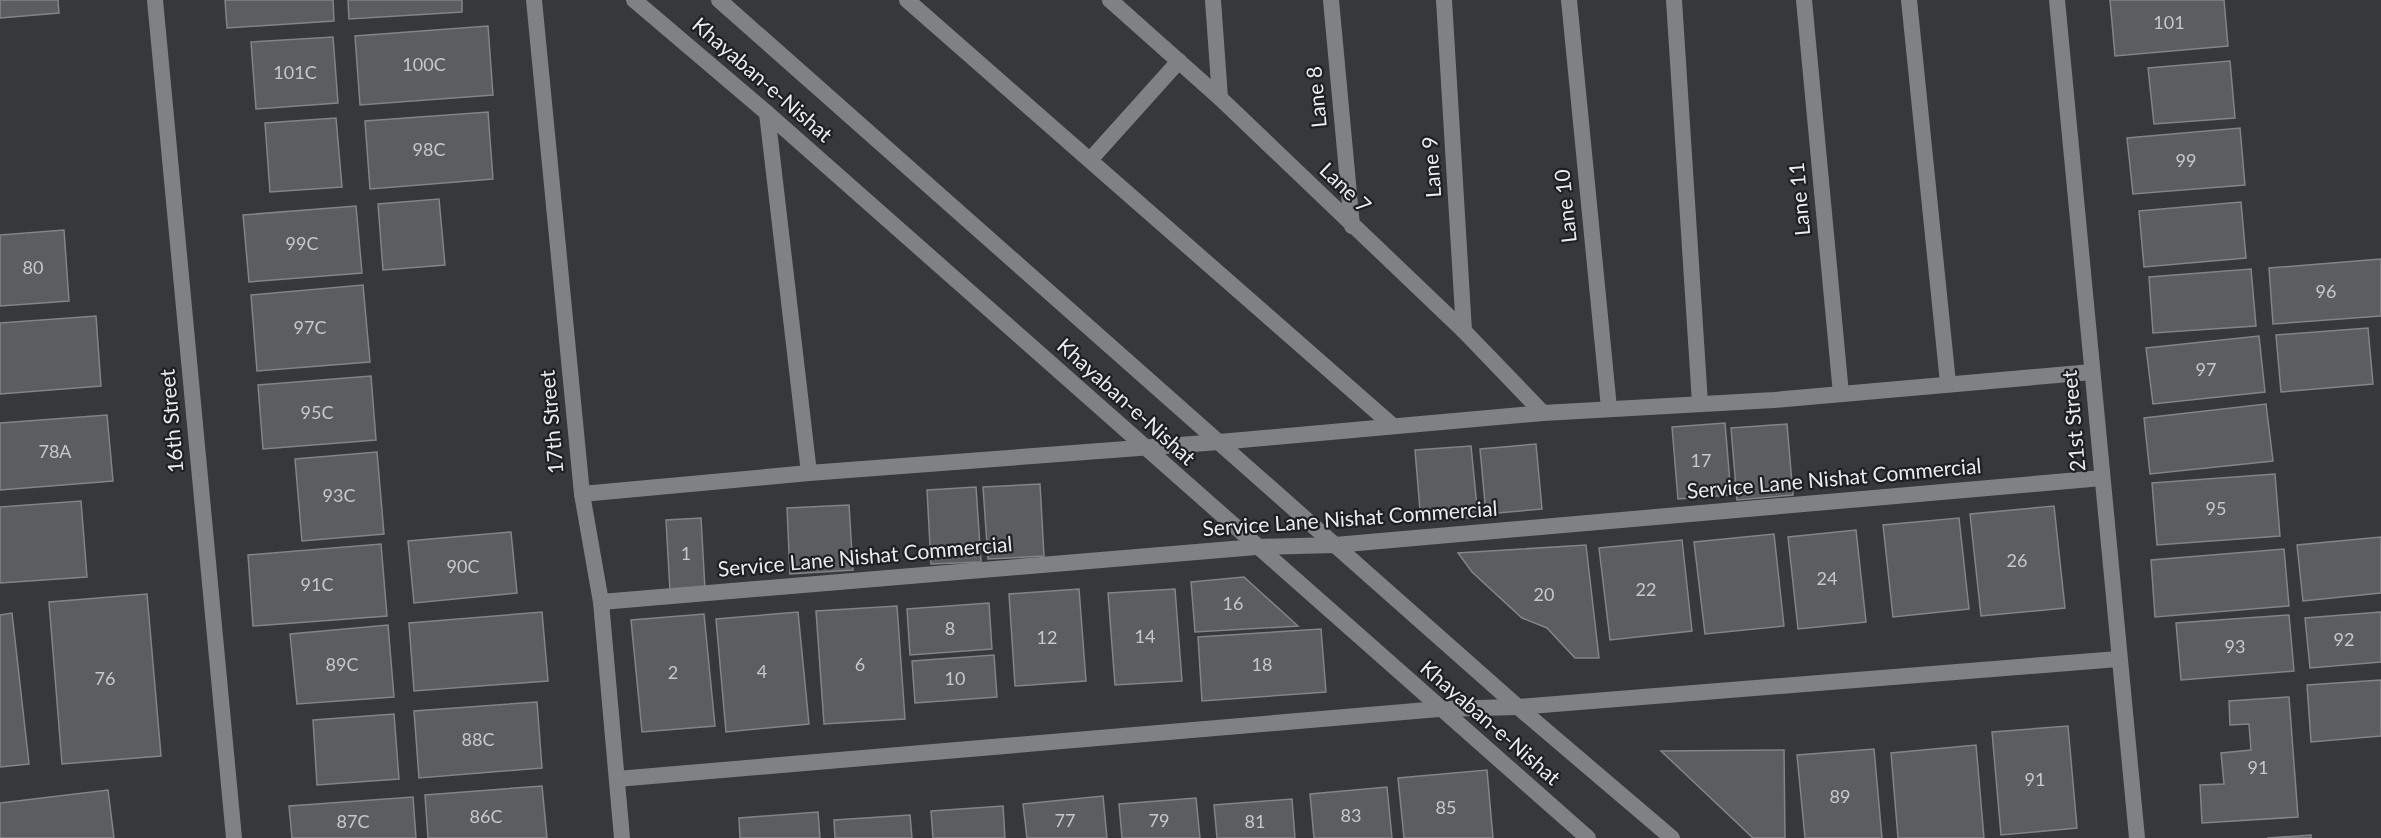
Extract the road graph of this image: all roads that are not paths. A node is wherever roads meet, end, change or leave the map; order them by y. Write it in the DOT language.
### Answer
graph roads {
  1 [pos="155,0"];
  2 [pos="534,0"];
  3 [pos="634,0"];
  4 [pos="719,0"];
  5 [pos="907,0"];
  6 [pos="1110,0"];
  7 [pos="1213,0"];
  8 [pos="1331,0"];
  9 [pos="1444,0"];
  10 [pos="1569,0"];
  11 [pos="1674,0"];
  12 [pos="1804,0"];
  13 [pos="1909,0"];
  14 [pos="2057,0"];
  15 [pos="1179,61"];
  16 [pos="1220,98"];
  17 [pos="767,113"];
  18 [pos="1090,160"];
  19 [pos="1352,226"];
  20 [pos="1464,331"];
  21 [pos="2092,372"];
  22 [pos="1948,382"];
  23 [pos="1841,394"];
  24 [pos="1700,403"];
  25 [pos="1609,408"];
  26 [pos="1543,413"];
  27 [pos="1394,426"];
  28 [pos="1220,442"];
  29 [pos="1143,447"];
  30 [pos="809,473"];
  31 [pos="2102,478"];
  32 [pos="582,494"];
  33 [pos="1335,545"];
  34 [pos="1256,547"];
  35 [pos="601,602"];
  36 [pos="2118,659"];
  37 [pos="1518,707"];
  38 [pos="1439,709"];
  39 [pos="617,779"];
  40 [pos="234,838"];
  41 [pos="622,838"];
  42 [pos="1588,838"];
  43 [pos="1672,838"];
  44 [pos="2137,838"];
  1 -- 40 [label="street, 16th Street"];
  2 -- 32 [label="street, 17th Street"];
  3 -- 17 [label="street, Khayaban-e-Nishat"];
  4 -- 28 [label="street, Khayaban-e-Nishat"];
  5 -- 18 [label="street"];
  6 -- 15 [label="street, Lane 7"];
  7 -- 16 [label="street"];
  8 -- 19 [label="street, Lane 8"];
  9 -- 20 [label="street, Lane 9"];
  10 -- 25 [label="street, Lane 10"];
  11 -- 24 [label="street"];
  12 -- 23 [label="street, Lane 11"];
  13 -- 22 [label="street"];
  14 -- 21 [label="street, 21st Street"];
  15 -- 16 [label="street, Lane 7"];
  15 -- 18 [label="street"];
  16 -- 19 [label="street, Lane 7"];
  17 -- 29 [label="street, Khayaban-e-Nishat"];
  17 -- 30 [label="street"];
  18 -- 27 [label="street"];
  19 -- 20 [label="street, Lane 7"];
  20 -- 26 [label="street, Lane 7"];
  21 -- 22 [label="street"];
  21 -- 31 [label="street, 21st Street"];
  22 -- 23 [label="street"];
  23 -- 24 [label="street"];
  24 -- 25 [label="street"];
  25 -- 26 [label="street"];
  26 -- 27 [label="street"];
  27 -- 28 [label="street"];
  28 -- 29 [label="street"];
  28 -- 33 [label="street, Khayaban-e-Nishat"];
  29 -- 30 [label="street"];
  29 -- 34 [label="street, Khayaban-e-Nishat"];
  30 -- 32 [label="street"];
  31 -- 33 [label="street, Service Lane Nishat Commercial"];
  31 -- 36 [label="street, 21st Street"];
  32 -- 35 [label="street, 17th Street"];
  33 -- 34 [label="street, Service Lane Nishat Commercial"];
  33 -- 37 [label="street, Khayaban-e-Nishat"];
  34 -- 35 [label="street, Service Lane Nishat Commercial"];
  34 -- 38 [label="street, Khayaban-e-Nishat"];
  35 -- 39 [label="street, 17th Street"];
  36 -- 37 [label="street"];
  36 -- 44 [label="street, 21st Street"];
  37 -- 38 [label="street"];
  37 -- 43 [label="street, Khayaban-e-Nishat"];
  38 -- 39 [label="street"];
  38 -- 42 [label="street, Khayaban-e-Nishat"];
  39 -- 41 [label="street, 17th Street"];
}
